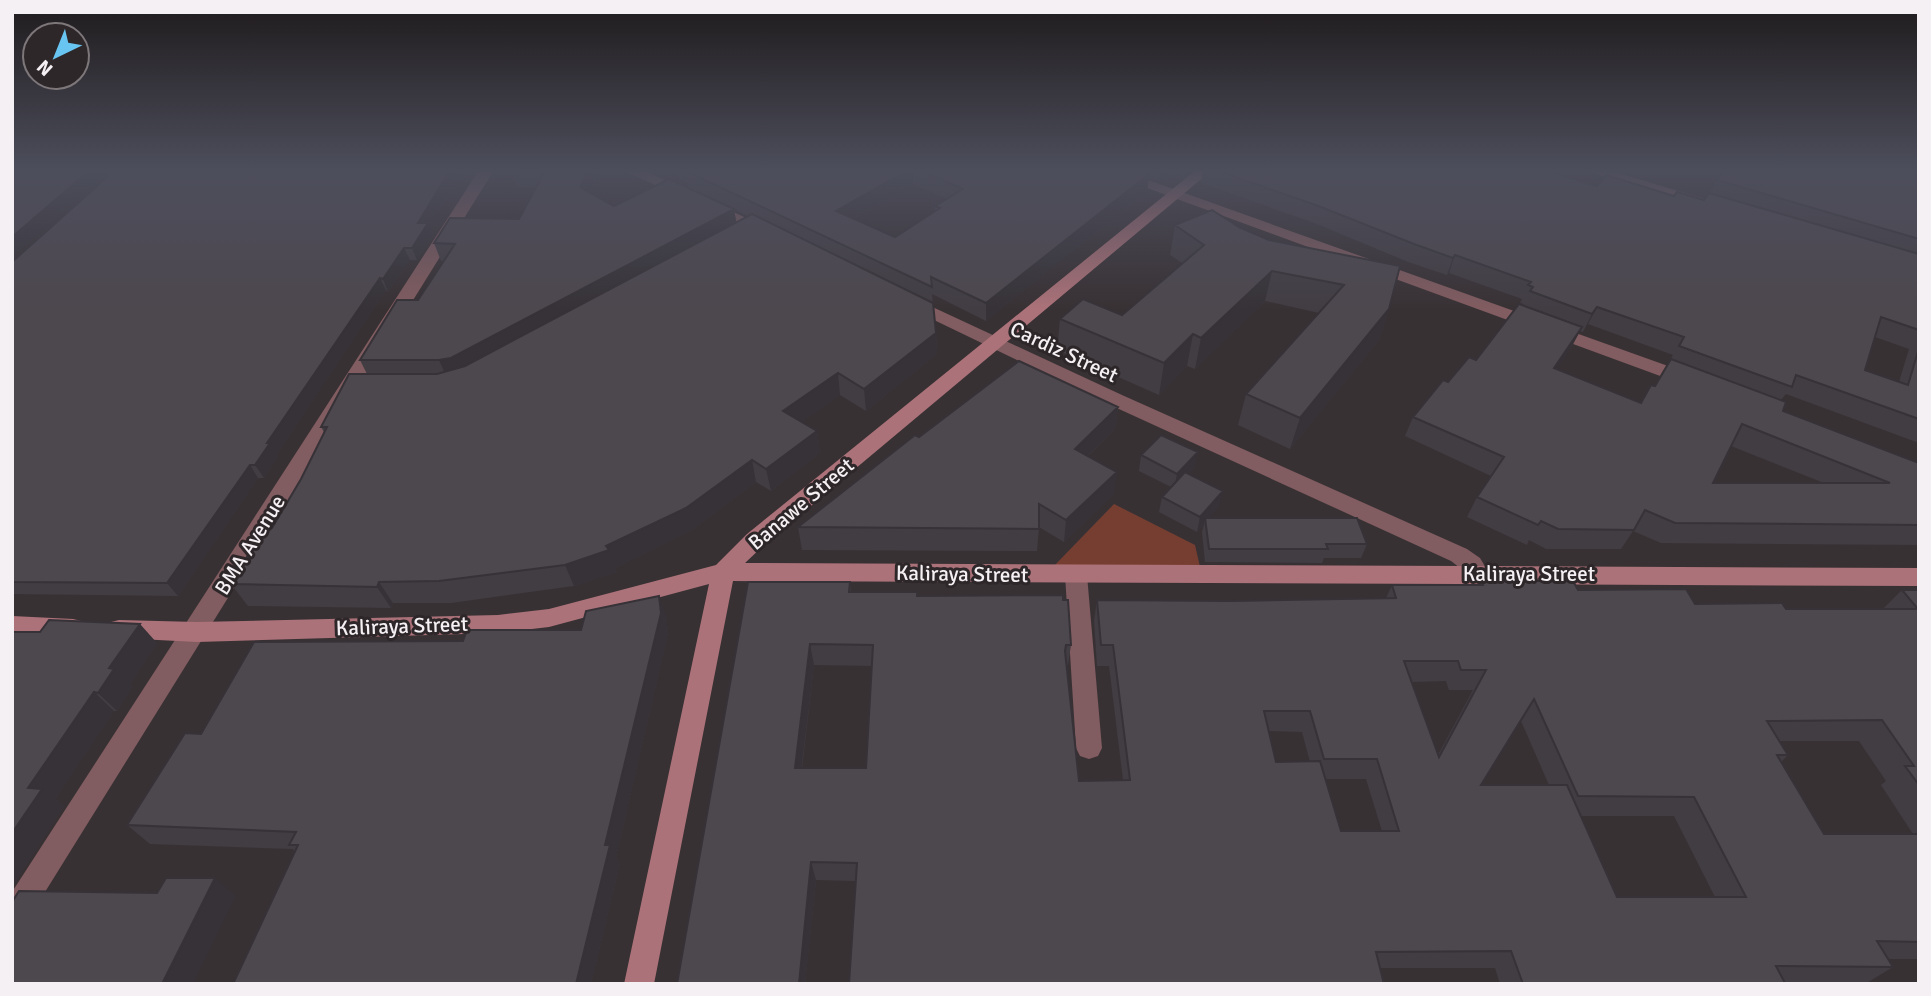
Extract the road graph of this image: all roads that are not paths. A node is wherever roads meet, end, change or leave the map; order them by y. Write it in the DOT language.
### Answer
graph roads {
  1 [pos="457,216"];
  2 [pos="734,216"];
  3 [pos="1148,216"];
  4 [pos="1232,216"];
  5 [pos="755,226"];
  6 [pos="778,237"];
  7 [pos="732,238"];
  8 [pos="897,295"];
  9 [pos="993,344"];
  10 [pos="1699,384"];
  11 [pos="348,387"];
  12 [pos="373,387"];
  13 [pos="723,572"];
  14 [pos="1478,573"];
  15 [pos="1076,575"];
  16 [pos="1919,576"];
  17 [pos="12,625"];
  18 [pos="197,632"];
  19 [pos="1089,748"];
  20 [pos="12,919"];
  21 [pos="639,984"];
  1 -- 11 [label="street, BMA Avenue"];
  2 -- 5 [label="street"];
  3 -- 9 [label="street, Banawe Street"];
  4 -- 10 [label="street"];
  5 -- 6 [label="street"];
  5 -- 7 [label="street"];
  8 -- 9 [label="street, Cardiz Street"];
  9 -- 13 [label="street, Banawe Street"];
  9 -- 14 [label="street, Cardiz Street"];
  11 -- 12 [label="street"];
  11 -- 18 [label="street, BMA Avenue"];
  13 -- 15 [label="street, Kaliraya Street"];
  13 -- 18 [label="street, Kaliraya Street"];
  13 -- 21 [label="street"];
  14 -- 15 [label="street, Kaliraya Street"];
  14 -- 16 [label="street, Kaliraya Street"];
  15 -- 19 [label="street"];
  17 -- 18 [label="street, Kaliraya Street"];
  18 -- 20 [label="street, BMA Avenue"];
}
